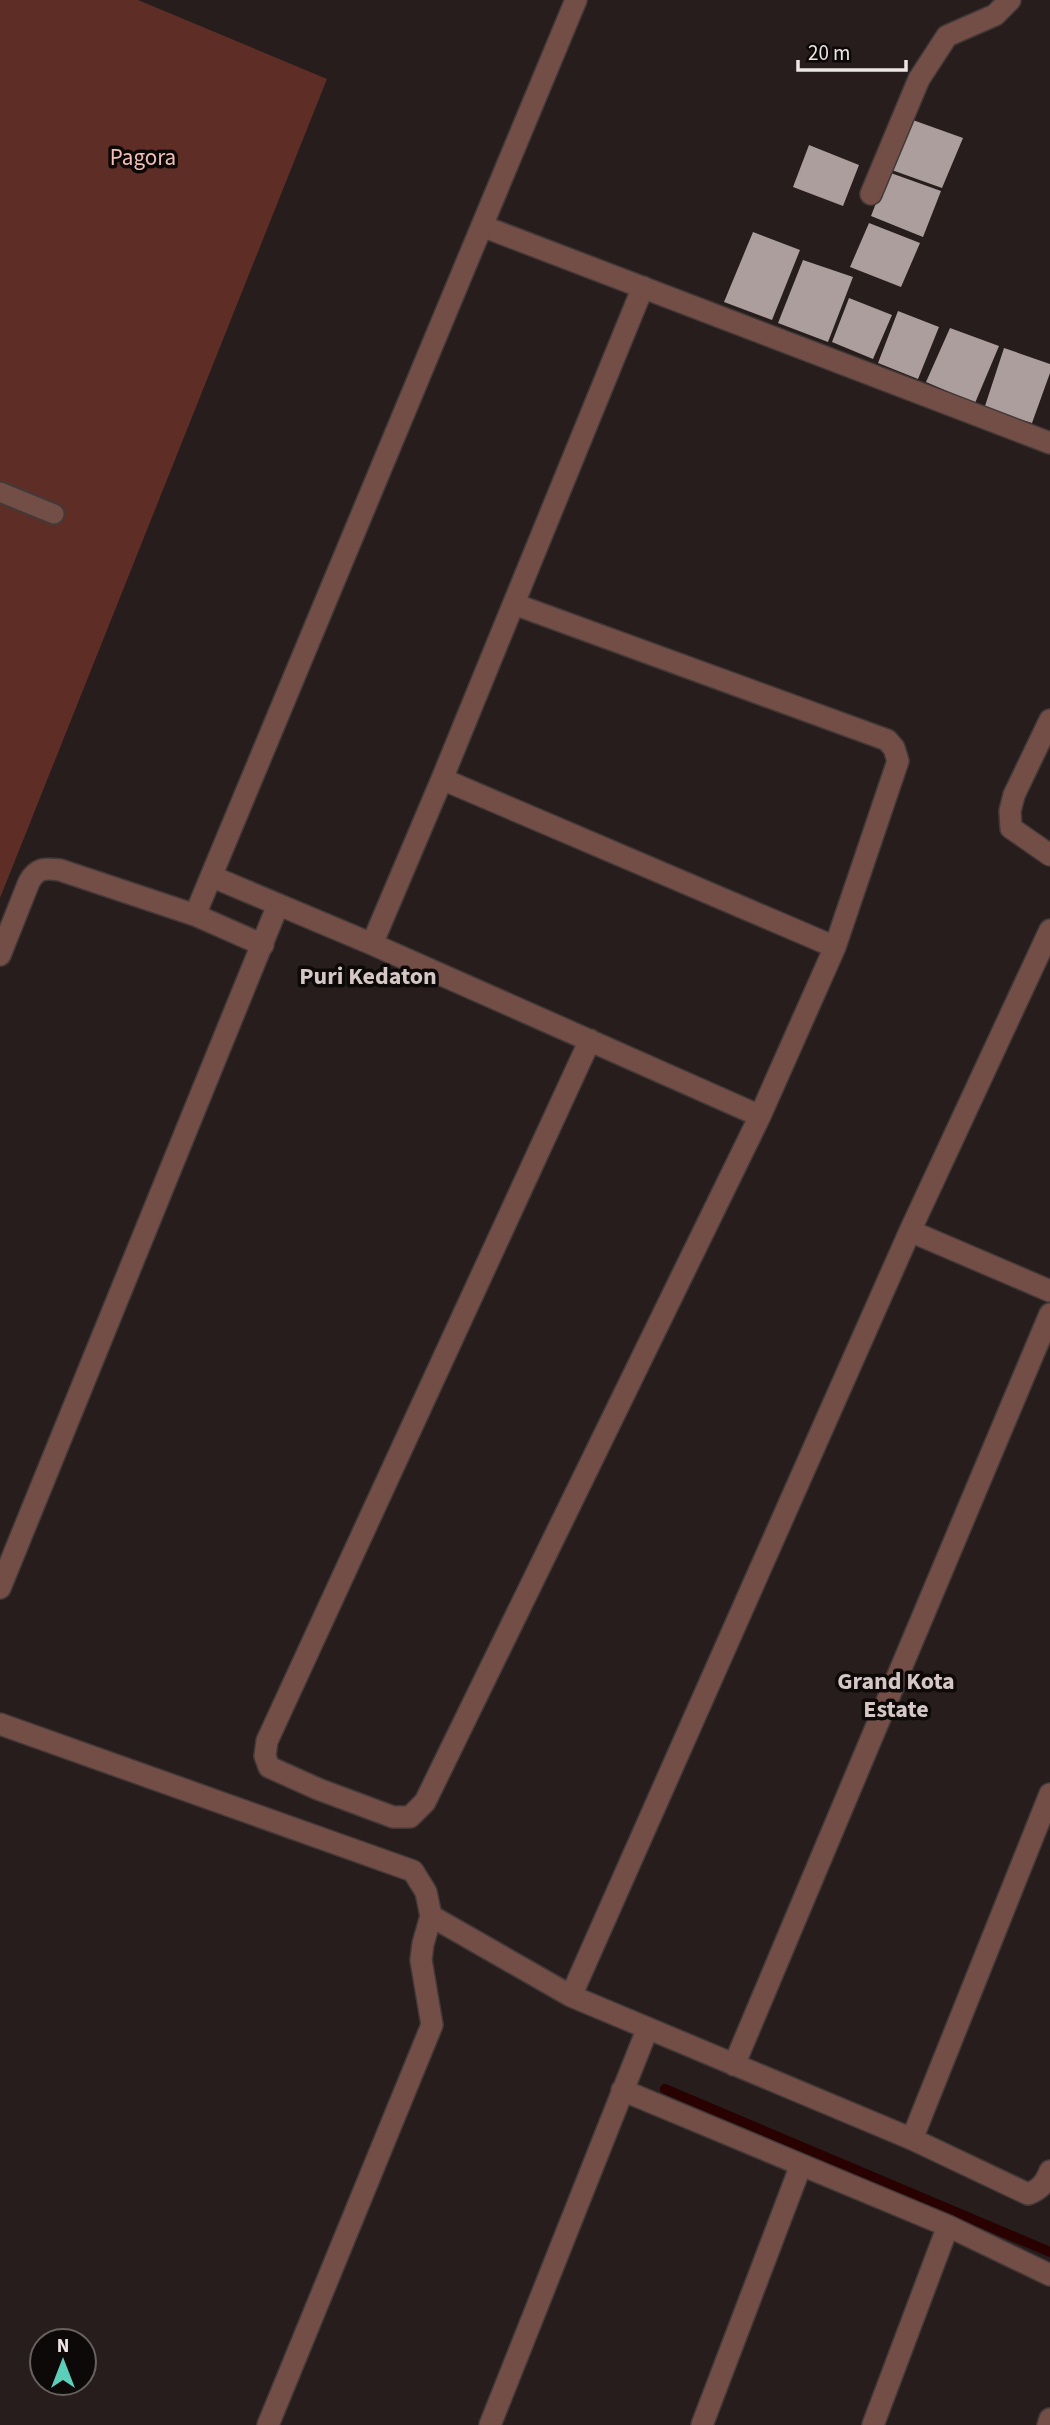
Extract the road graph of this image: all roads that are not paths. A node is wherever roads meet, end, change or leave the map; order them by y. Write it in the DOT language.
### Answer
graph roads {
  1 [pos="576,0"];
  2 [pos="1010,0"];
  3 [pos="871,194"];
  4 [pos="481,226"];
  5 [pos="643,287"];
  6 [pos="1050,443"];
  7 [pos="0,492"];
  8 [pos="54,514"];
  9 [pos="514,604"];
  10 [pos="1050,719"];
  11 [pos="442,779"];
  12 [pos="1050,855"];
  13 [pos="213,877"];
  14 [pos="278,905"];
  15 [pos="195,915"];
  16 [pos="1050,930"];
  17 [pos="372,944"];
  18 [pos="263,945"];
  19 [pos="835,947"];
  20 [pos="0,955"];
  21 [pos="590,1040"];
  22 [pos="761,1116"];
  23 [pos="910,1231"];
  24 [pos="1050,1292"];
  25 [pos="1050,1314"];
  26 [pos="0,1588"];
  27 [pos="0,1724"];
  28 [pos="1050,1794"];
  29 [pos="431,1916"];
  30 [pos="571,1996"];
  31 [pos="648,2030"];
  32 [pos="734,2065"];
  33 [pos="622,2090"];
  34 [pos="912,2139"];
  35 [pos="801,2165"];
  36 [pos="1050,2171"];
  37 [pos="948,2227"];
  38 [pos="1050,2275"];
  39 [pos="1050,2419"];
  40 [pos="268,2425"];
  41 [pos="490,2425"];
  42 [pos="702,2425"];
  43 [pos="873,2425"];
  44 [pos="1048,2425"];
  1 -- 4 [label="street"];
  2 -- 3 [label="street"];
  4 -- 5 [label="street"];
  4 -- 13 [label="street"];
  5 -- 6 [label="street"];
  5 -- 9 [label="street"];
  7 -- 8 [label="lane"];
  9 -- 11 [label="street"];
  9 -- 19 [label="street"];
  10 -- 12 [label="street"];
  11 -- 17 [label="street"];
  11 -- 19 [label="street"];
  13 -- 14 [label="street"];
  13 -- 15 [label="street"];
  14 -- 17 [label="street"];
  14 -- 18 [label="street"];
  15 -- 18 [label="street"];
  15 -- 20 [label="street"];
  16 -- 23 [label="street"];
  17 -- 21 [label="street"];
  18 -- 26 [label="street"];
  19 -- 22 [label="street"];
  21 -- 22 [label="street"];
  21 -- 22 [label="street"];
  23 -- 24 [label="street"];
  23 -- 30 [label="street"];
  25 -- 32 [label="street"];
  27 -- 29 [label="street"];
  28 -- 34 [label="street"];
  29 -- 30 [label="street"];
  29 -- 40 [label="street"];
  30 -- 31 [label="street"];
  31 -- 32 [label="street"];
  31 -- 33 [label="street"];
  32 -- 34 [label="street"];
  33 -- 35 [label="street"];
  33 -- 41 [label="street"];
  34 -- 36 [label="street"];
  35 -- 37 [label="street"];
  35 -- 42 [label="street"];
  37 -- 38 [label="street"];
  37 -- 43 [label="street"];
  39 -- 44 [label="street"];
}
